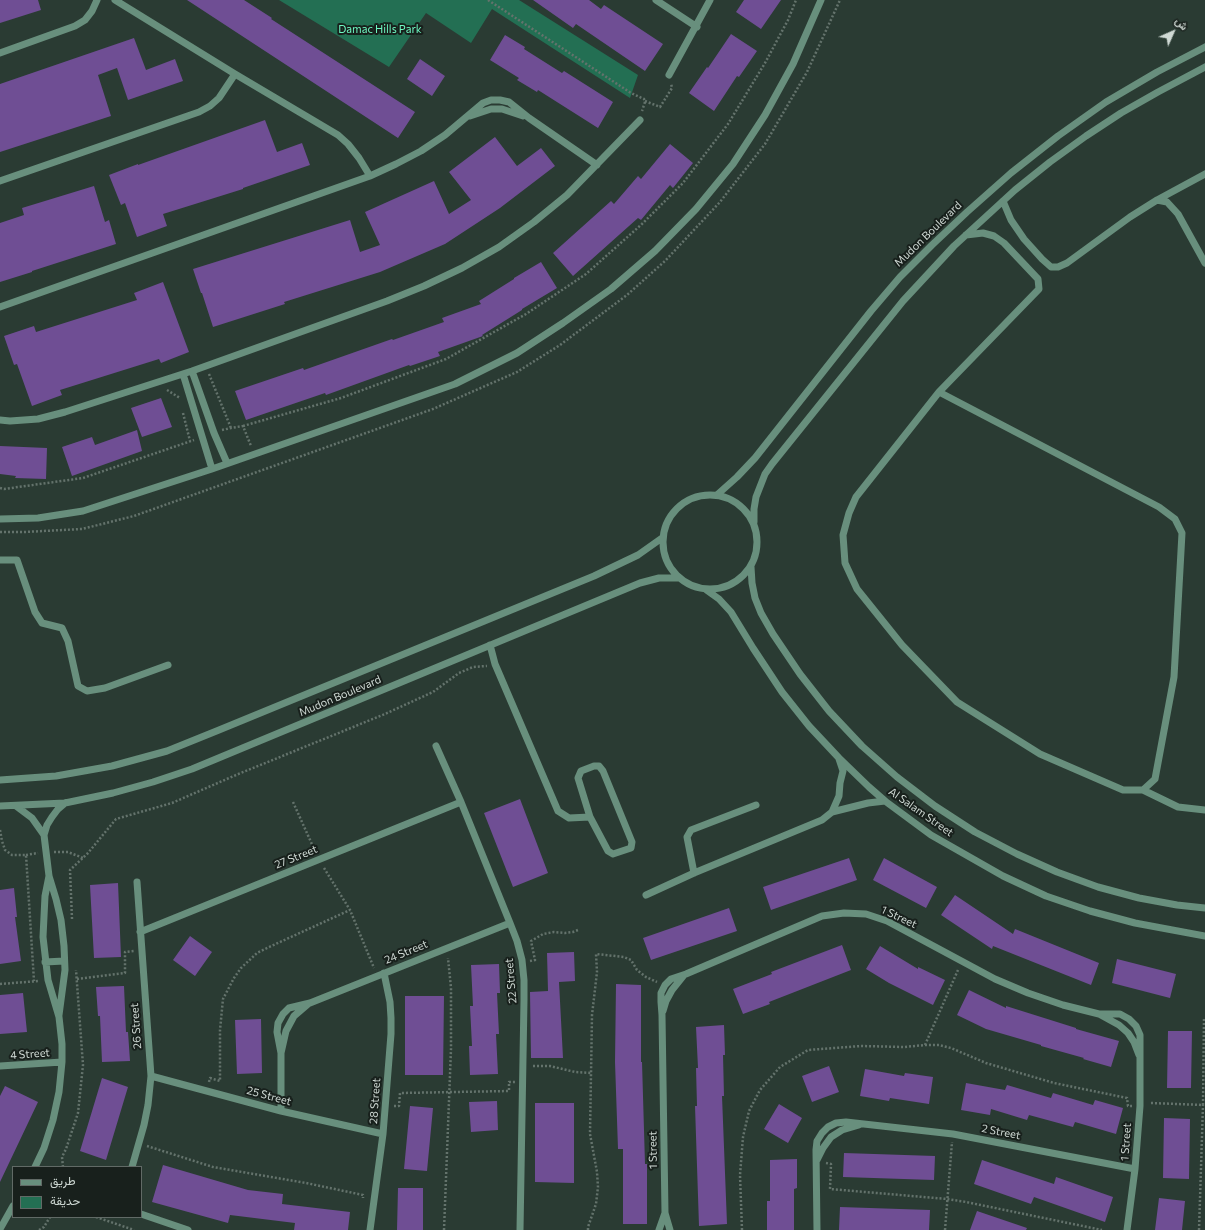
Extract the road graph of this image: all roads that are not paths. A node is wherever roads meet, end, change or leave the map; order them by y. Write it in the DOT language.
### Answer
graph roads {
  1 [pos="98,0"];
  2 [pos="115,0"];
  3 [pos="656,0"];
  4 [pos="710,0"];
  5 [pos="820,0"];
  6 [pos="697,27"];
  7 [pos="1205,47"];
  8 [pos="0,53"];
  9 [pos="1205,67"];
  10 [pos="235,74"];
  11 [pos="669,75"];
  12 [pos="640,120"];
  13 [pos="597,165"];
  14 [pos="1205,174"];
  15 [pos="370,176"];
  16 [pos="0,180"];
  17 [pos="1158,200"];
  18 [pos="1003,201"];
  19 [pos="966,235"];
  20 [pos="1205,263"];
  21 [pos="0,307"];
  22 [pos="192,371"];
  23 [pos="183,374"];
  24 [pos="939,392"];
  25 [pos="0,420"];
  26 [pos="227,463"];
  27 [pos="212,469"];
  28 [pos="718,494"];
  29 [pos="0,519"];
  30 [pos="754,522"];
  31 [pos="662,538"];
  32 [pos="0,560"];
  33 [pos="751,567"];
  34 [pos="680,578"];
  35 [pos="705,589"];
  36 [pos="490,645"];
  37 [pos="168,665"];
  38 [pos="436,746"];
  39 [pos="839,758"];
  40 [pos="0,780"];
  41 [pos="1143,790"];
  42 [pos="885,801"];
  43 [pos="461,802"];
  44 [pos="65,803"];
  45 [pos="756,805"];
  46 [pos="0,806"];
  47 [pos="16,806"];
  48 [pos="1205,810"];
  49 [pos="832,812"];
  50 [pos="590,817"];
  51 [pos="44,835"];
  52 [pos="694,872"];
  53 [pos="48,876"];
  54 [pos="137,882"];
  55 [pos="646,895"];
  56 [pos="1205,908"];
  57 [pos="510,923"];
  58 [pos="140,932"];
  59 [pos="1197,935"];
  60 [pos="1205,936"];
  61 [pos="1205,942"];
  62 [pos="64,960"];
  63 [pos="45,962"];
  64 [pos="381,974"];
  65 [pos="686,974"];
  66 [pos="310,1003"];
  67 [pos="1099,1014"];
  68 [pos="662,1015"];
  69 [pos="59,1017"];
  70 [pos="281,1053"];
  71 [pos="1139,1055"];
  72 [pos="62,1062"];
  73 [pos="0,1066"];
  74 [pos="151,1076"];
  75 [pos="281,1111"];
  76 [pos="383,1134"];
  77 [pos="35,1166"];
  78 [pos="132,1166"];
  79 [pos="1135,1169"];
  80 [pos="12,1208"];
  81 [pos="665,1213"];
  82 [pos="142,1214"];
  83 [pos="0,1229"];
  84 [pos="188,1230"];
  85 [pos="370,1230"];
  86 [pos="520,1230"];
  87 [pos="659,1230"];
  88 [pos="670,1230"];
  89 [pos="817,1230"];
  90 [pos="1127,1230"];
  1 -- 8 [label="street"];
  2 -- 10 [label="street"];
  3 -- 6 [label="street"];
  4 -- 6 [label="street"];
  5 -- 26 [label="street"];
  6 -- 11 [label="street"];
  7 -- 28 [label="street, Mudon Boulevard"];
  9 -- 18 [label="street"];
  10 -- 15 [label="street"];
  10 -- 16 [label="street"];
  12 -- 13 [label="street"];
  13 -- 15 [label="street"];
  13 -- 22 [label="street"];
  14 -- 17 [label="street"];
  15 -- 21 [label="street"];
  17 -- 18 [label="street"];
  17 -- 20 [label="street"];
  18 -- 19 [label="street"];
  19 -- 24 [label="street"];
  19 -- 30 [label="street"];
  22 -- 23 [label="street"];
  22 -- 26 [label="street"];
  23 -- 25 [label="street"];
  23 -- 27 [label="street"];
  24 -- 41 [label="street"];
  24 -- 41 [label="street"];
  26 -- 27 [label="street"];
  27 -- 29 [label="street"];
  28 -- 30 [label="street"];
  28 -- 31 [label="street"];
  30 -- 33 [label="street"];
  31 -- 34 [label="street"];
  31 -- 40 [label="street, Mudon Boulevard"];
  32 -- 37 [label="street"];
  33 -- 35 [label="street"];
  33 -- 56 [label="street, Al Salam Street"];
  34 -- 35 [label="street"];
  34 -- 36 [label="street, Mudon Boulevard"];
  35 -- 39 [label="street, Al Salam Street"];
  36 -- 44 [label="street, Mudon Boulevard"];
  36 -- 50 [label="street"];
  38 -- 43 [label="street, 22 Street"];
  39 -- 42 [label="street, Al Salam Street"];
  39 -- 49 [label="street"];
  41 -- 48 [label="street"];
  42 -- 49 [label="street"];
  42 -- 59 [label="street, Al Salam Street"];
  43 -- 57 [label="street, 22 Street"];
  43 -- 58 [label="street, 27 Street"];
  44 -- 47 [label="street, Mudon Boulevard"];
  44 -- 51 [label="street"];
  45 -- 52 [label="street"];
  46 -- 47 [label="street, Mudon Boulevard"];
  47 -- 51 [label="street"];
  49 -- 52 [label="street"];
  50 -- 50 [label="street"];
  51 -- 53 [label="street"];
  52 -- 55 [label="street"];
  53 -- 62 [label="street"];
  53 -- 63 [label="street"];
  54 -- 58 [label="street, 26 Street"];
  57 -- 64 [label="street, 24 Street"];
  57 -- 86 [label="street, 22 Street"];
  58 -- 74 [label="street, 26 Street"];
  59 -- 60 [label="street, Al Salam Street"];
  59 -- 61 [label="street"];
  62 -- 63 [label="street"];
  62 -- 69 [label="street"];
  63 -- 69 [label="street"];
  64 -- 66 [label="street, 24 Street"];
  64 -- 76 [label="street, 28 Street"];
  65 -- 67 [label="street, 1 Street"];
  65 -- 68 [label="street, 1 Street"];
  65 -- 68 [label="street, 1 Street"];
  66 -- 70 [label="street, 24 Street"];
  66 -- 70 [label="street, 24 Street"];
  67 -- 71 [label="street, 1 Street"];
  67 -- 71 [label="street, 1 Street"];
  68 -- 81 [label="street, 1 Street"];
  69 -- 72 [label="street"];
  70 -- 75 [label="street, 24 Street"];
  71 -- 79 [label="street, 1 Street"];
  72 -- 73 [label="street, 4 Street"];
  72 -- 77 [label="street"];
  74 -- 75 [label="street, 25 Street"];
  74 -- 78 [label="street, 26 Street"];
  75 -- 76 [label="street, 25 Street"];
  76 -- 85 [label="street, 28 Street"];
  79 -- 89 [label="street, 2 Street"];
  79 -- 90 [label="street, 1 Street"];
  80 -- 83 [label="street"];
  81 -- 87 [label="street"];
  81 -- 88 [label="street"];
  82 -- 84 [label="street"];
}
